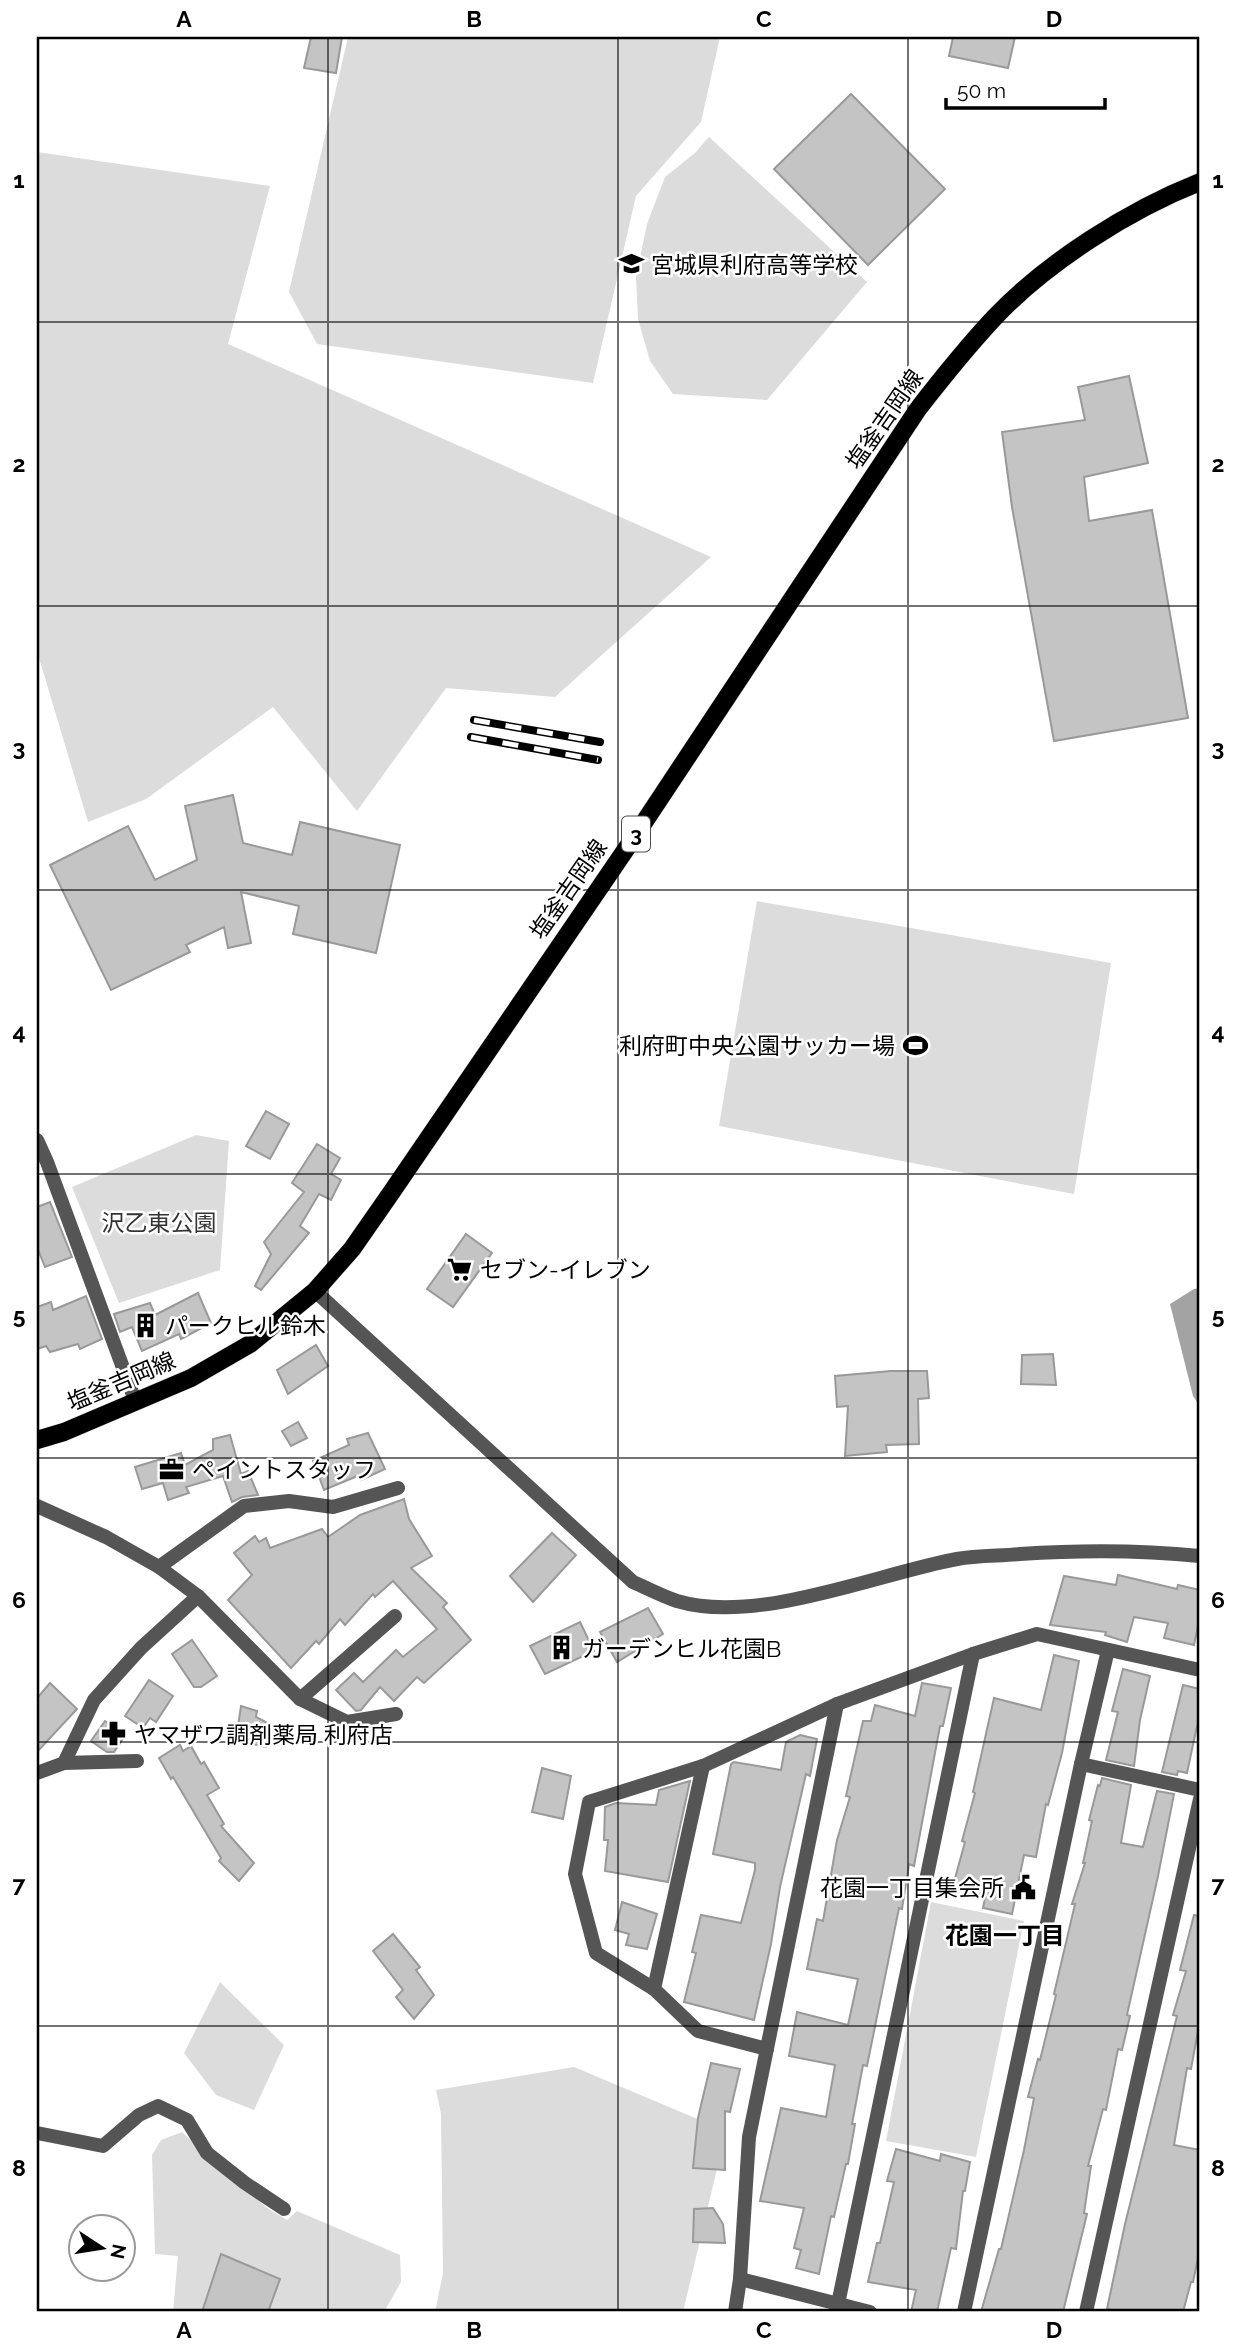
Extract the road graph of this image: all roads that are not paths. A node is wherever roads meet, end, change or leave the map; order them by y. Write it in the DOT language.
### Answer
graph roads {
  1 [pos="1200,183"];
  2 [pos="37,1140"];
  3 [pos="42,1164"];
  4 [pos="315,1292"];
  5 [pos="136,1403"];
  6 [pos="37,1440"];
  7 [pos="398,1488"];
  8 [pos="37,1506"];
  9 [pos="1200,1556"];
  10 [pos="159,1567"];
  11 [pos="198,1596"];
  12 [pos="395,1616"];
  13 [pos="1108,1650"];
  14 [pos="972,1654"];
  15 [pos="1200,1670"];
  16 [pos="300,1699"];
  17 [pos="837,1704"];
  18 [pos="396,1714"];
  19 [pos="137,1761"];
  20 [pos="64,1763"];
  21 [pos="1081,1764"];
  22 [pos="703,1766"];
  23 [pos="37,1773"];
  24 [pos="1200,1790"];
  25 [pos="1200,1799"];
  26 [pos="654,1989"];
  27 [pos="767,2049"];
  28 [pos="37,2133"];
  29 [pos="284,2209"];
  30 [pos="740,2279"];
  31 [pos="838,2304"];
  32 [pos="735,2312"];
  33 [pos="870,2312"];
  34 [pos="964,2312"];
  35 [pos="1086,2312"];
  1 -- 4 [label="main road, 塩釜吉岡線 / 3"];
  2 -- 3 [label="street"];
  3 -- 5 [label="street"];
  4 -- 5 [label="main road, 塩釜吉岡線 / 3"];
  4 -- 9 [label="street"];
  5 -- 6 [label="main road, 塩釜吉岡線 / 3"];
  7 -- 10 [label="street"];
  8 -- 10 [label="street"];
  10 -- 11 [label="street"];
  11 -- 16 [label="street"];
  11 -- 20 [label="street"];
  12 -- 16 [label="street"];
  13 -- 14 [label="street"];
  13 -- 15 [label="street"];
  13 -- 21 [label="street"];
  14 -- 17 [label="street"];
  14 -- 31 [label="street"];
  16 -- 18 [label="street"];
  17 -- 22 [label="street"];
  17 -- 27 [label="street"];
  19 -- 20 [label="street"];
  20 -- 23 [label="street"];
  21 -- 24 [label="street"];
  21 -- 34 [label="street"];
  22 -- 26 [label="street"];
  22 -- 26 [label="street"];
  25 -- 35 [label="street"];
  26 -- 27 [label="street"];
  27 -- 30 [label="street"];
  28 -- 29 [label="street"];
  30 -- 31 [label="street"];
  30 -- 32 [label="street"];
  31 -- 33 [label="street"];
}
